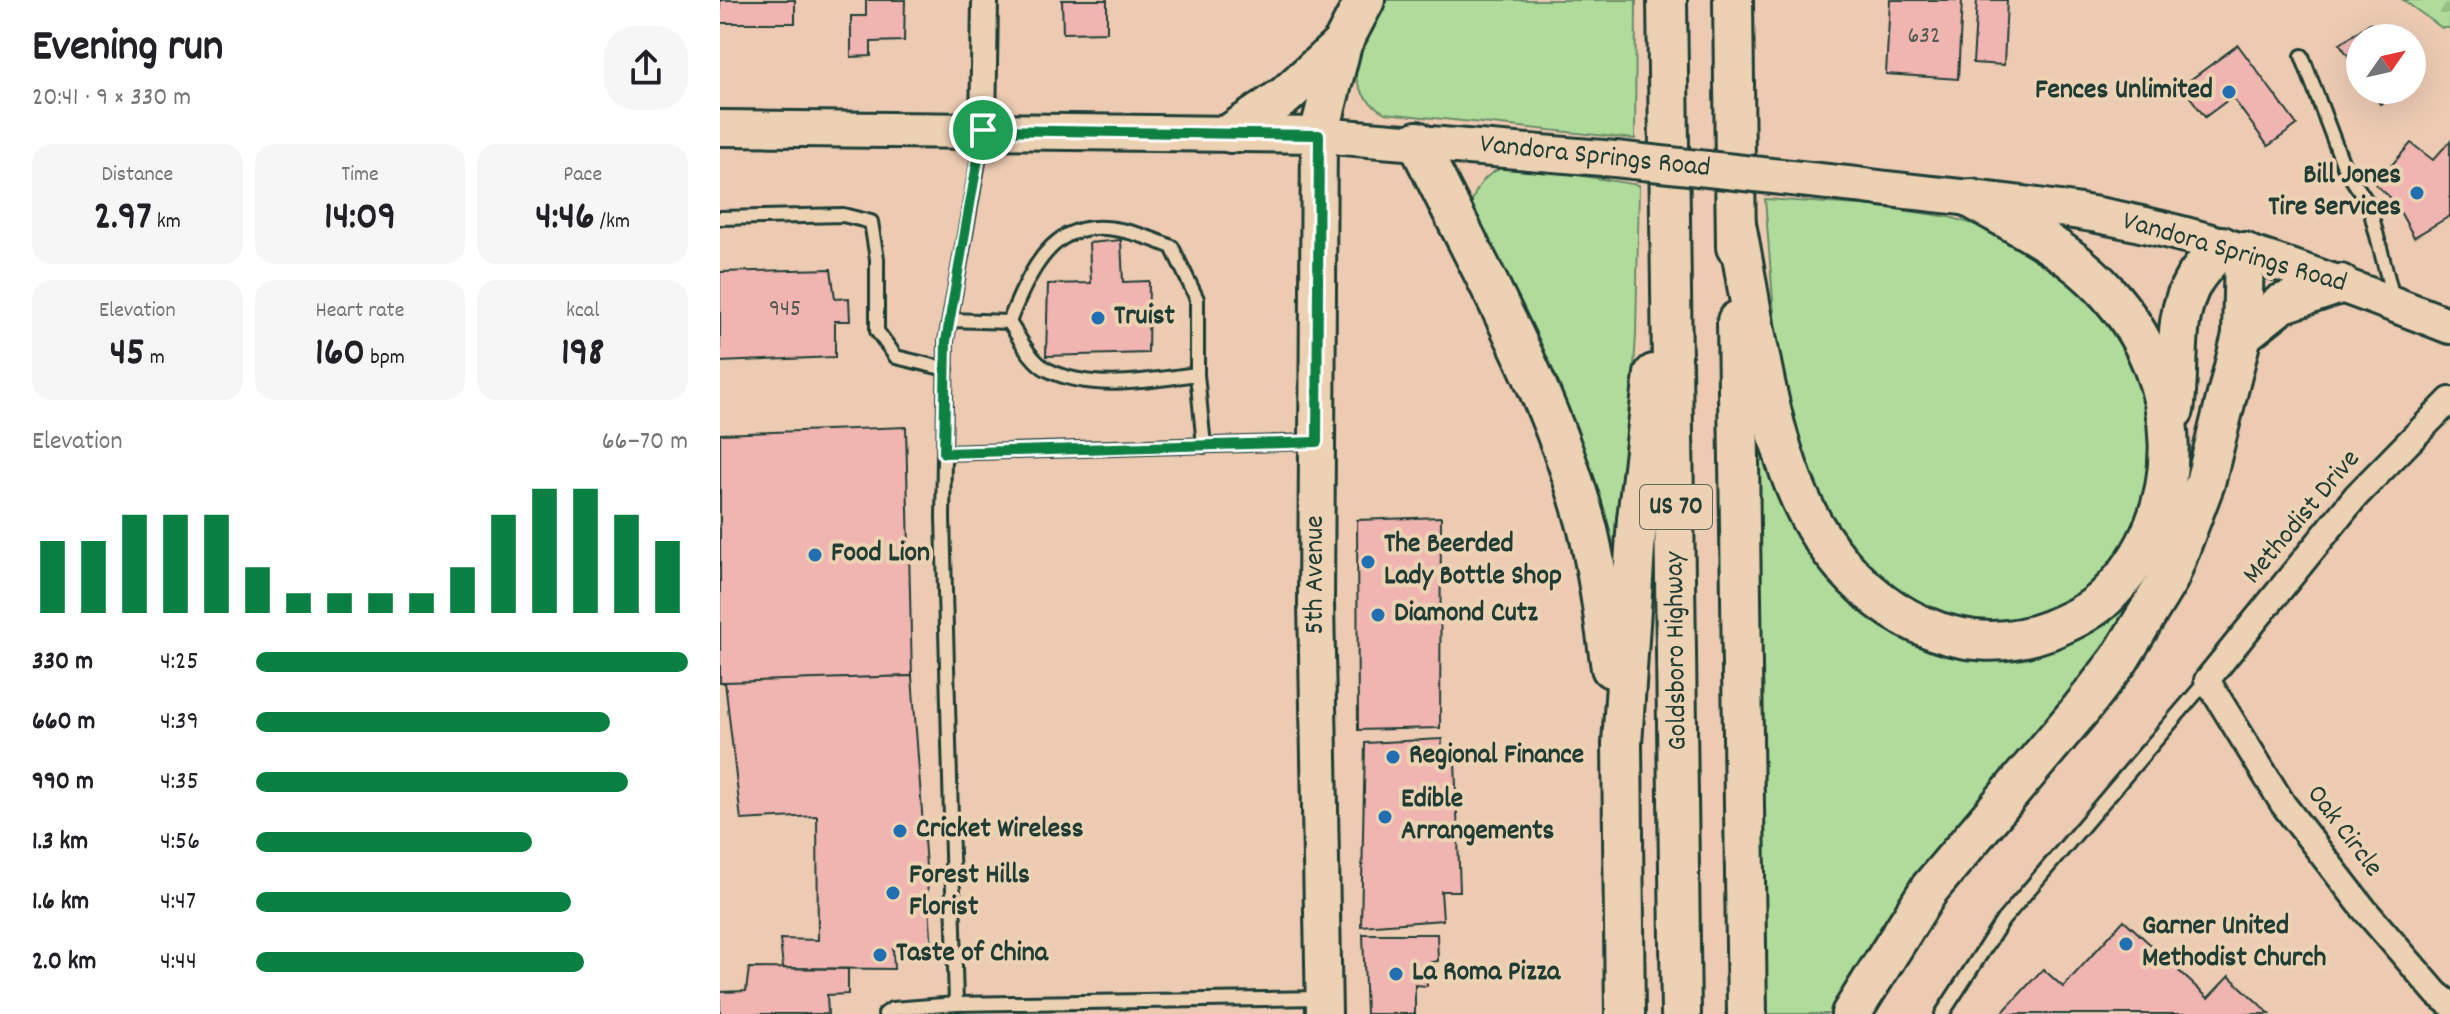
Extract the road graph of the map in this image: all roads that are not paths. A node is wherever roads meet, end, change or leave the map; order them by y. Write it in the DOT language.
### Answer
graph roads {
  1 [pos="985,0"];
  2 [pos="1365,0"];
  3 [pos="1667,0"];
  4 [pos="1733,0"];
  5 [pos="1342,44"];
  6 [pos="2302,56"];
  7 [pos="720,128"];
  8 [pos="983,130"];
  9 [pos="1231,133"];
  10 [pos="1319,135"];
  11 [pos="1417,141"];
  12 [pos="1972,199"];
  13 [pos="720,218"];
  14 [pos="1736,224"];
  15 [pos="1671,226"];
  16 [pos="2233,249"];
  17 [pos="2340,284"];
  18 [pos="2395,305"];
  19 [pos="950,320"];
  20 [pos="1009,322"];
  21 [pos="2450,326"];
  22 [pos="2242,335"];
  23 [pos="946,369"];
  24 [pos="1197,374"];
  25 [pos="2450,400"];
  26 [pos="2171,428"];
  27 [pos="1317,442"];
  28 [pos="1204,446"];
  29 [pos="944,453"];
  30 [pos="2207,680"];
  31 [pos="1622,744"];
  32 [pos="956,1004"];
  33 [pos="2450,1004"];
  34 [pos="1324,1006"];
  35 [pos="885,1014"];
  36 [pos="1625,1014"];
  37 [pos="1681,1014"];
  38 [pos="1747,1014"];
  39 [pos="1851,1014"];
  40 [pos="1942,1014"];
  1 -- 8 [label="street"];
  2 -- 5 [label="main road"];
  3 -- 15 [label="main road, Goldsboro Highway / US 70"];
  4 -- 14 [label="main road, US 70"];
  5 -- 9 [label="main road"];
  5 -- 10 [label="main road"];
  6 -- 18 [label="lane"];
  7 -- 8 [label="street, Vandora Springs Road"];
  8 -- 9 [label="street, Vandora Springs Road"];
  8 -- 19 [label="lane"];
  9 -- 10 [label="street, Vandora Springs Road"];
  10 -- 11 [label="street, Vandora Springs Road"];
  10 -- 27 [label="street, 5th Avenue"];
  11 -- 12 [label="street, Vandora Springs Road, bridge"];
  11 -- 31 [label="main road"];
  12 -- 16 [label="street, Vandora Springs Road"];
  12 -- 26 [label="main road"];
  13 -- 23 [label="lane"];
  14 -- 26 [label="main road"];
  14 -- 38 [label="main road, US 70"];
  15 -- 31 [label="main road"];
  15 -- 37 [label="main road, Goldsboro Highway / US 70"];
  16 -- 17 [label="street, Vandora Springs Road"];
  16 -- 22 [label="main road"];
  16 -- 26 [label="main road"];
  17 -- 18 [label="street, Vandora Springs Road"];
  17 -- 22 [label="main road"];
  18 -- 21 [label="street, Vandora Springs Road"];
  19 -- 20 [label="lane"];
  19 -- 23 [label="lane"];
  20 -- 24 [label="lane"];
  20 -- 24 [label="lane"];
  22 -- 39 [label="main road"];
  23 -- 29 [label="lane"];
  24 -- 28 [label="lane"];
  25 -- 30 [label="street, Methodist Drive"];
  27 -- 28 [label="lane"];
  27 -- 34 [label="street, 5th Avenue"];
  28 -- 29 [label="lane"];
  29 -- 32 [label="lane"];
  30 -- 33 [label="street, Oak Circle"];
  30 -- 40 [label="lane"];
  31 -- 36 [label="main road"];
  32 -- 34 [label="lane"];
  32 -- 35 [label="lane"];
}
